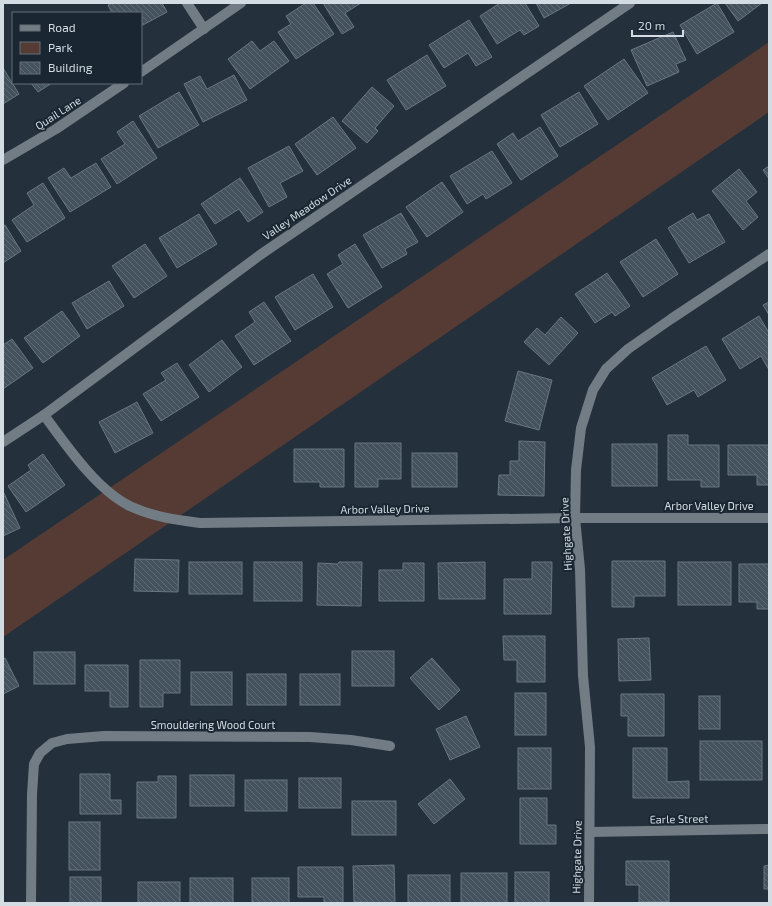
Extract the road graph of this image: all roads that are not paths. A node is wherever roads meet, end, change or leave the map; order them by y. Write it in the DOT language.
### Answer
graph roads {
  1 [pos="187,3"];
  2 [pos="241,3"];
  3 [pos="630,3"];
  4 [pos="204,29"];
  5 [pos="142,71"];
  6 [pos="123,84"];
  7 [pos="3,160"];
  8 [pos="769,254"];
  9 [pos="44,415"];
  10 [pos="3,442"];
  11 [pos="575,518"];
  12 [pos="769,518"];
  13 [pos="390,746"];
  14 [pos="769,829"];
  15 [pos="590,832"];
  16 [pos="31,903"];
  17 [pos="589,903"];
  1 -- 4 [label="street"];
  2 -- 4 [label="street"];
  3 -- 9 [label="street, Valley Meadow Drive"];
  4 -- 5 [label="street"];
  6 -- 7 [label="street, Quail Lane"];
  8 -- 11 [label="street, Highgate Drive"];
  9 -- 10 [label="street, Valley Meadow Drive"];
  9 -- 11 [label="street, Arbor Valley Drive"];
  11 -- 12 [label="street, Arbor Valley Drive"];
  11 -- 15 [label="street, Highgate Drive"];
  13 -- 16 [label="street, Smouldering Wood Court"];
  14 -- 15 [label="street, Earle Street"];
  15 -- 17 [label="street, Highgate Drive"];
}
